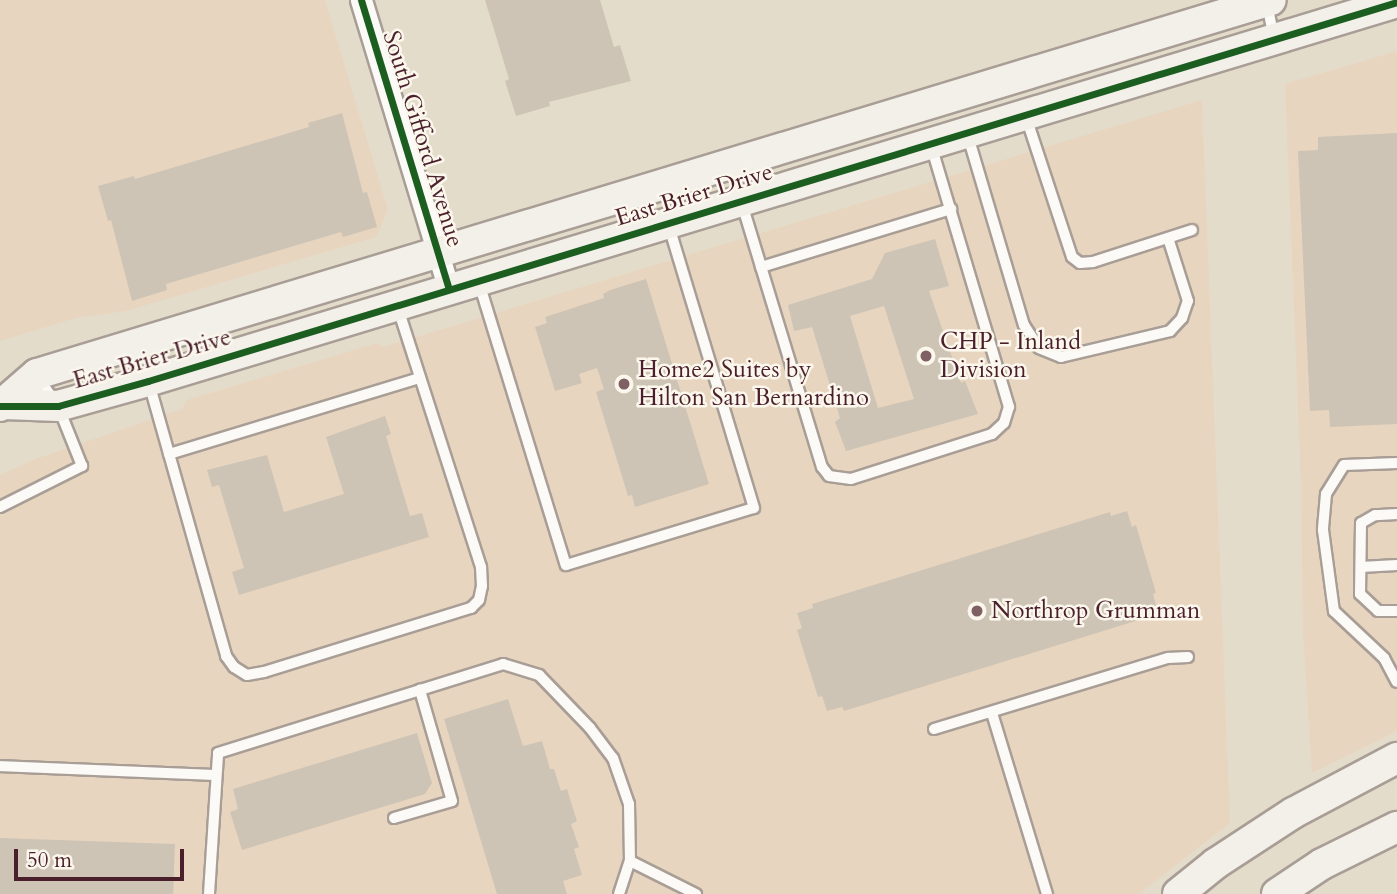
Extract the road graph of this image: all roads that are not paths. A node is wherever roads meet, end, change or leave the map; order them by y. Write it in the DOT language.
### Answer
graph roads {
  1 [pos="361,0"];
  2 [pos="1269,1"];
  3 [pos="1397,2"];
  4 [pos="1274,38"];
  5 [pos="1025,114"];
  6 [pos="967,132"];
  7 [pos="930,143"];
  8 [pos="741,202"];
  9 [pos="952,214"];
  10 [pos="668,223"];
  11 [pos="1192,230"];
  12 [pos="1168,237"];
  13 [pos="437,252"];
  14 [pos="761,267"];
  15 [pos="478,280"];
  16 [pos="449,289"];
  17 [pos="397,305"];
  18 [pos="37,374"];
  19 [pos="419,378"];
  20 [pos="148,381"];
  21 [pos="2,405"];
  22 [pos="58,406"];
  23 [pos="169,454"];
  24 [pos="1397,463"];
  25 [pos="0,507"];
  26 [pos="1397,514"];
  27 [pos="1397,565"];
  28 [pos="1361,567"];
  29 [pos="1397,611"];
  30 [pos="1188,657"];
  31 [pos="1397,682"];
  32 [pos="420,690"];
  33 [pos="992,713"];
  34 [pos="934,729"];
  35 [pos="1397,758"];
  36 [pos="0,766"];
  37 [pos="216,775"];
  38 [pos="394,818"];
  39 [pos="1397,827"];
  40 [pos="630,861"];
  41 [pos="209,894"];
  42 [pos="619,894"];
  43 [pos="696,894"];
  44 [pos="1047,894"];
  45 [pos="1178,894"];
  46 [pos="1277,894"];
  1 -- 13 [label="street, South Gifford Avenue"];
  2 -- 4 [label="lane"];
  2 -- 13 [label="street, East Brier Drive"];
  3 -- 4 [label="street, East Brier Drive"];
  4 -- 5 [label="street, East Brier Drive"];
  5 -- 6 [label="street, East Brier Drive"];
  5 -- 12 [label="lane"];
  6 -- 7 [label="street, East Brier Drive"];
  6 -- 12 [label="lane"];
  7 -- 8 [label="street, East Brier Drive"];
  7 -- 9 [label="lane"];
  8 -- 10 [label="street, East Brier Drive"];
  8 -- 14 [label="lane"];
  9 -- 14 [label="lane"];
  9 -- 14 [label="lane"];
  10 -- 15 [label="street, East Brier Drive"];
  10 -- 15 [label="lane"];
  11 -- 12 [label="lane"];
  13 -- 16 [label="street, South Gifford Avenue"];
  13 -- 18 [label="street, East Brier Drive"];
  15 -- 16 [label="street, East Brier Drive"];
  16 -- 17 [label="street, East Brier Drive"];
  17 -- 19 [label="lane"];
  17 -- 20 [label="street, East Brier Drive"];
  18 -- 21 [label="street, East Brier Drive"];
  18 -- 22 [label="lane"];
  19 -- 23 [label="lane"];
  19 -- 23 [label="lane"];
  20 -- 22 [label="street, East Brier Drive"];
  20 -- 23 [label="lane"];
  21 -- 22 [label="street, East Brier Drive"];
  22 -- 25 [label="lane"];
  24 -- 31 [label="lane"];
  26 -- 28 [label="lane"];
  27 -- 28 [label="lane"];
  28 -- 29 [label="lane"];
  30 -- 33 [label="lane"];
  32 -- 37 [label="lane"];
  32 -- 38 [label="lane"];
  32 -- 40 [label="lane"];
  33 -- 34 [label="lane"];
  33 -- 44 [label="lane"];
  35 -- 45 [label="street"];
  36 -- 37 [label="lane"];
  37 -- 41 [label="lane"];
  39 -- 46 [label="street"];
  40 -- 42 [label="lane"];
  40 -- 43 [label="lane"];
}
